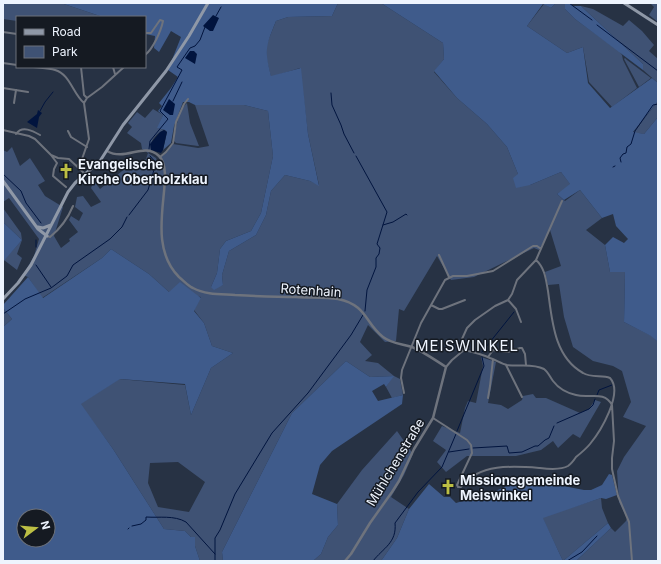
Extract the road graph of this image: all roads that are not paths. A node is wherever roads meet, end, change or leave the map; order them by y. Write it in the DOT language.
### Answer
graph roads {
  1 [pos="208,3"];
  2 [pos="624,3"];
  3 [pos="658,25"];
  4 [pos="3,32"];
  5 [pos="146,33"];
  6 [pos="16,34"];
  7 [pos="146,54"];
  8 [pos="3,63"];
  9 [pos="16,65"];
  10 [pos="41,68"];
  11 [pos="81,68"];
  12 [pos="113,68"];
  13 [pos="123,68"];
  14 [pos="115,74"];
  15 [pos="3,88"];
  16 [pos="16,90"];
  17 [pos="28,92"];
  18 [pos="87,98"];
  19 [pos="188,99"];
  20 [pos="14,103"];
  21 [pos="84,103"];
  22 [pos="3,130"];
  23 [pos="68,131"];
  24 [pos="16,134"];
  25 [pos="40,135"];
  26 [pos="87,147"];
  27 [pos="107,151"];
  28 [pos="51,155"];
  29 [pos="160,156"];
  30 [pos="78,166"];
  31 [pos="85,174"];
  32 [pos="3,181"];
  33 [pos="66,187"];
  34 [pos="562,201"];
  35 [pos="73,206"];
  36 [pos="51,226"];
  37 [pos="37,227"];
  38 [pos="47,236"];
  39 [pos="541,249"];
  40 [pos="439,255"];
  41 [pos="536,260"];
  42 [pos="449,277"];
  43 [pos="3,299"];
  44 [pos="465,300"];
  45 [pos="508,300"];
  46 [pos="431,305"];
  47 [pos="521,322"];
  48 [pos="411,347"];
  49 [pos="464,350"];
  50 [pos="488,357"];
  51 [pos="493,359"];
  52 [pos="506,365"];
  53 [pos="526,365"];
  54 [pos="446,367"];
  55 [pos="404,394"];
  56 [pos="522,396"];
  57 [pos="488,398"];
  58 [pos="612,405"];
  59 [pos="433,418"];
  60 [pos="345,561"];
  61 [pos="632,561"];
  1 -- 27 [label="main road"];
  2 -- 3 [label="main road"];
  4 -- 6 [label="street"];
  5 -- 7 [label="street"];
  8 -- 9 [label="street"];
  10 -- 21 [label="street"];
  11 -- 18 [label="street"];
  12 -- 14 [label="street"];
  13 -- 14 [label="street"];
  14 -- 18 [label="street"];
  15 -- 16 [label="street"];
  16 -- 17 [label="street"];
  16 -- 20 [label="street"];
  18 -- 21 [label="street"];
  19 -- 29 [label="street"];
  21 -- 26 [label="street"];
  22 -- 24 [label="street"];
  23 -- 26 [label="street"];
  24 -- 25 [label="street"];
  24 -- 28 [label="street"];
  26 -- 30 [label="street"];
  27 -- 29 [label="street"];
  27 -- 31 [label="main road"];
  28 -- 30 [label="street"];
  28 -- 33 [label="street"];
  29 -- 48 [label="street, Rotenhain"];
  30 -- 31 [label="street"];
  31 -- 36 [label="main road"];
  32 -- 37 [label="main road"];
  34 -- 39 [label="street"];
  35 -- 38 [label="street"];
  36 -- 37 [label="main road"];
  36 -- 38 [label="main road"];
  37 -- 38 [label="main road"];
  38 -- 43 [label="main road"];
  39 -- 41 [label="street"];
  39 -- 42 [label="street"];
  40 -- 42 [label="street"];
  41 -- 45 [label="street"];
  41 -- 58 [label="street"];
  42 -- 46 [label="street"];
  44 -- 46 [label="street"];
  45 -- 47 [label="street"];
  45 -- 49 [label="street"];
  46 -- 48 [label="street"];
  48 -- 54 [label="street, Rotenhain"];
  48 -- 55 [label="street"];
  49 -- 50 [label="street"];
  49 -- 54 [label="street"];
  50 -- 51 [label="street"];
  50 -- 53 [label="street"];
  51 -- 52 [label="street"];
  51 -- 57 [label="street"];
  52 -- 53 [label="street"];
  52 -- 56 [label="street"];
  53 -- 58 [label="street"];
  54 -- 59 [label="street, Mühlchenstraße"];
  58 -- 59 [label="street"];
  58 -- 61 [label="street"];
  59 -- 60 [label="street, Mühlchenstraße"];
}
